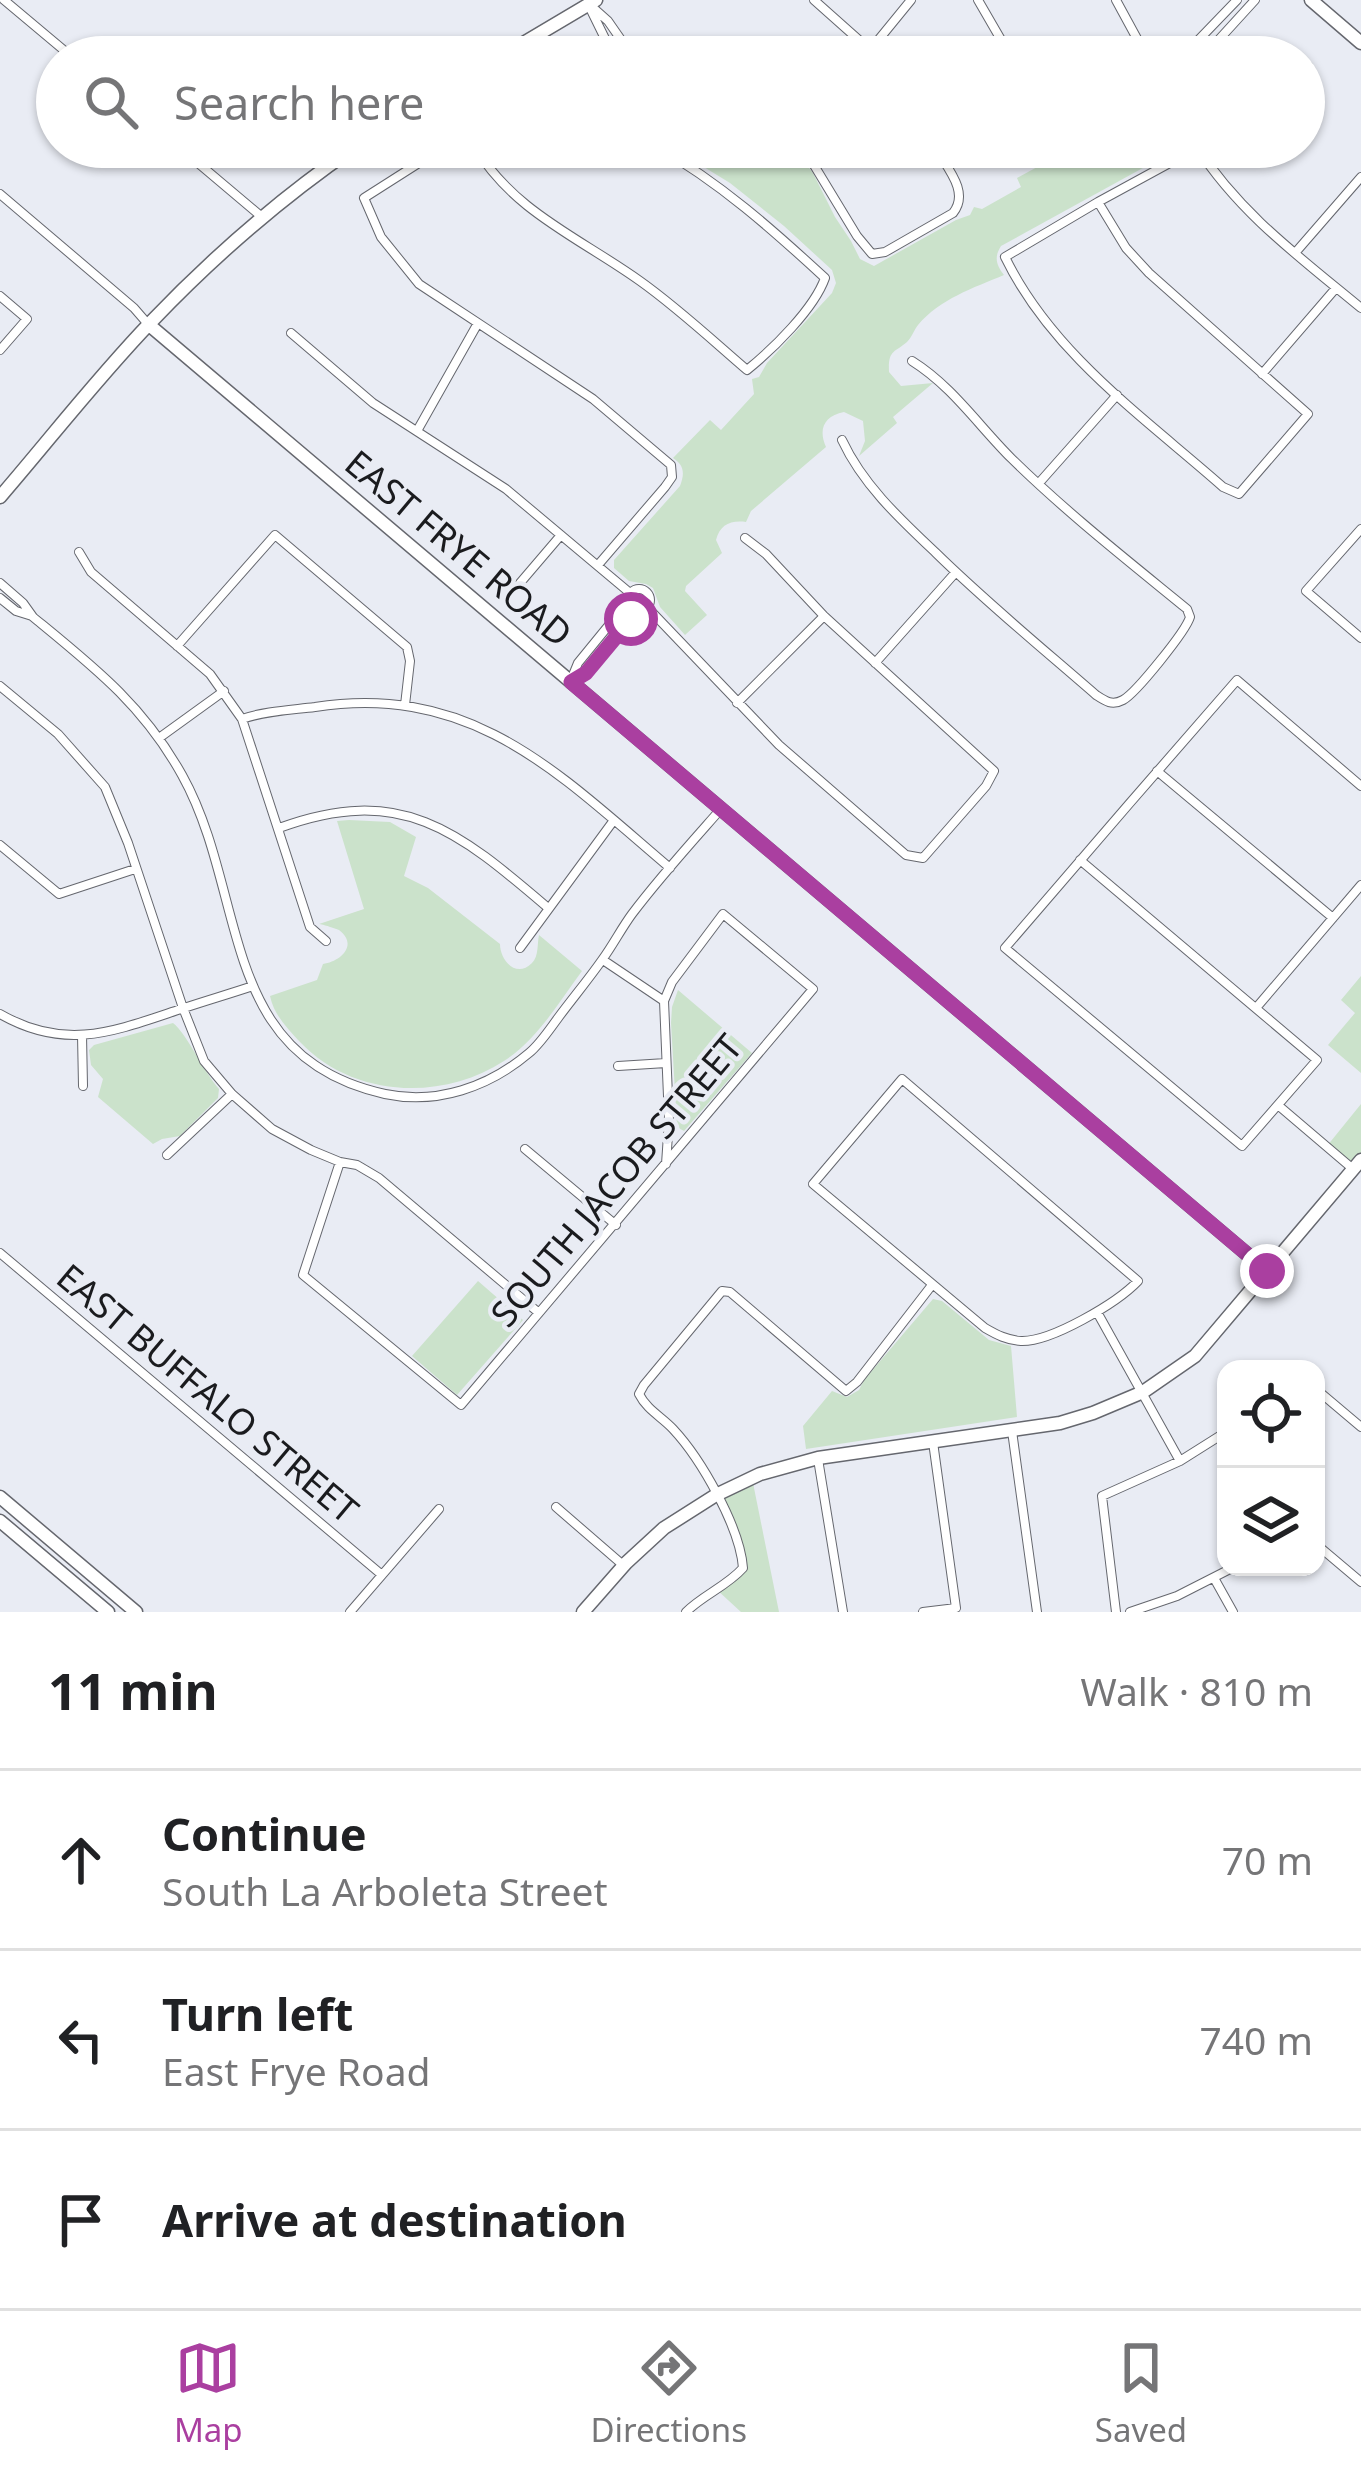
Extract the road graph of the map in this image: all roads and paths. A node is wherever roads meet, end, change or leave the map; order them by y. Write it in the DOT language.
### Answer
graph roads {
  1 [pos="4,0"];
  2 [pos="814,0"];
  3 [pos="911,0"];
  4 [pos="978,0"];
  5 [pos="1116,0"];
  6 [pos="1237,0"];
  7 [pos="1255,0"];
  8 [pos="1311,0"];
  9 [pos="592,2"];
  10 [pos="47,36"];
  11 [pos="535,36"];
  12 [pos="606,36"];
  13 [pos="618,36"];
  14 [pos="855,36"];
  15 [pos="886,36"];
  16 [pos="999,36"];
  17 [pos="1136,36"];
  18 [pos="1202,36"];
  19 [pos="1222,36"];
  20 [pos="1361,44"];
  21 [pos="204,168"];
  22 [pos="327,168"];
  23 [pos="411,168"];
  24 [pos="489,168"];
  25 [pos="695,168"];
  26 [pos="816,168"];
  27 [pos="947,168"];
  28 [pos="1160,168"];
  29 [pos="1211,168"];
  30 [pos="1361,177"];
  31 [pos="0,194"];
  32 [pos="1098,202"];
  33 [pos="262,217"];
  34 [pos="1295,253"];
  35 [pos="1336,288"];
  36 [pos="0,296"];
  37 [pos="1361,308"];
  38 [pos="478,323"];
  39 [pos="148,324"];
  40 [pos="291,333"];
  41 [pos="0,350"];
  42 [pos="912,361"];
  43 [pos="1262,374"];
  44 [pos="1118,395"];
  45 [pos="417,431"];
  46 [pos="842,440"];
  47 [pos="1039,484"];
  48 [pos="0,497"];
  49 [pos="1361,529"];
  50 [pos="561,535"];
  51 [pos="745,538"];
  52 [pos="79,552"];
  53 [pos="598,565"];
  54 [pos="956,572"];
  55 [pos="0,583"];
  56 [pos="520,583"];
  57 [pos="0,598"];
  58 [pos="629,598"];
  59 [pos="643,609"];
  60 [pos="824,616"];
  61 [pos="34,617"];
  62 [pos="1361,638"];
  63 [pos="177,646"];
  64 [pos="874,663"];
  65 [pos="571,682"];
  66 [pos="0,686"];
  67 [pos="224,692"];
  68 [pos="737,703"];
  69 [pos="405,705"];
  70 [pos="242,719"];
  71 [pos="159,738"];
  72 [pos="1156,771"];
  73 [pos="1361,786"];
  74 [pos="720,809"];
  75 [pos="614,820"];
  76 [pos="279,828"];
  77 [pos="0,845"];
  78 [pos="1080,860"];
  79 [pos="670,868"];
  80 [pos="135,869"];
  81 [pos="1361,885"];
  82 [pos="547,907"];
  83 [pos="1333,918"];
  84 [pos="326,941"];
  85 [pos="520,948"];
  86 [pos="603,959"];
  87 [pos="253,986"];
  88 [pos="664,1001"];
  89 [pos="183,1008"];
  90 [pos="1256,1008"];
  91 [pos="0,1014"];
  92 [pos="82,1035"];
  93 [pos="666,1063"];
  94 [pos="618,1066"];
  95 [pos="83,1086"];
  96 [pos="232,1094"];
  97 [pos="1279,1106"];
  98 [pos="525,1150"];
  99 [pos="167,1155"];
  100 [pos="340,1162"];
  101 [pos="1357,1164"];
  102 [pos="666,1165"];
  103 [pos="616,1225"];
  104 [pos="0,1252"];
  105 [pos="1267,1271"];
  106 [pos="932,1285"];
  107 [pos="1097,1312"];
  108 [pos="539,1313"];
  109 [pos="1143,1392"];
  110 [pos="1325,1397"];
  111 [pos="1361,1427"];
  112 [pos="1012,1431"];
  113 [pos="1217,1438"];
  114 [pos="933,1441"];
  115 [pos="818,1458"];
  116 [pos="1180,1461"];
  117 [pos="716,1495"];
  118 [pos="0,1497"];
  119 [pos="556,1507"];
  120 [pos="439,1509"];
  121 [pos="0,1521"];
  122 [pos="1325,1552"];
  123 [pos="623,1565"];
  124 [pos="382,1575"];
  125 [pos="1218,1576"];
  126 [pos="1214,1578"];
  127 [pos="1361,1582"];
  128 [pos="108,1612"];
  129 [pos="136,1612"];
  130 [pos="350,1612"];
  131 [pos="583,1612"];
  132 [pos="686,1612"];
  133 [pos="843,1612"];
  134 [pos="923,1612"];
  135 [pos="1037,1612"];
  136 [pos="1116,1612"];
  137 [pos="1130,1612"];
  138 [pos="1233,1612"];
  1 -- 10 [label="street"];
  2 -- 14 [label="street"];
  3 -- 15 [label="street"];
  4 -- 16 [label="street"];
  5 -- 17 [label="street"];
  6 -- 18 [label="street"];
  7 -- 19 [label="street"];
  8 -- 20 [label="street"];
  9 -- 11 [label="street"];
  9 -- 12 [label="street"];
  9 -- 13 [label="street"];
  21 -- 33 [label="street"];
  22 -- 33 [label="street"];
  23 -- 38 [label="street"];
  24 -- 25 [label="street"];
  26 -- 27 [label="street"];
  28 -- 32 [label="street"];
  29 -- 34 [label="street"];
  30 -- 34 [label="street"];
  31 -- 39 [label="street, EAST FRYE ROAD"];
  32 -- 43 [label="street"];
  32 -- 44 [label="street"];
  33 -- 39 [label="street"];
  34 -- 35 [label="street"];
  35 -- 37 [label="street"];
  35 -- 43 [label="street"];
  36 -- 41 [label="street"];
  38 -- 45 [label="street"];
  38 -- 53 [label="street"];
  39 -- 48 [label="street"];
  39 -- 65 [label="street, EAST FRYE ROAD"];
  40 -- 45 [label="street"];
  42 -- 47 [label="street"];
  43 -- 44 [label="street"];
  44 -- 47 [label="street"];
  45 -- 50 [label="street"];
  46 -- 54 [label="street"];
  47 -- 54 [label="street"];
  49 -- 62 [label="street"];
  50 -- 53 [label="street"];
  50 -- 56 [label="street"];
  51 -- 60 [label="street"];
  52 -- 63 [label="street"];
  53 -- 58 [label="street"];
  54 -- 64 [label="street"];
  55 -- 61 [label="street"];
  57 -- 61 [label="street"];
  58 -- 59 [label="street"];
  58 -- 59 [label="street"];
  58 -- 65 [label="street"];
  59 -- 65 [label="street"];
  59 -- 68 [label="street"];
  60 -- 64 [label="street"];
  60 -- 68 [label="street"];
  61 -- 71 [label="street"];
  63 -- 67 [label="street"];
  63 -- 69 [label="street"];
  64 -- 68 [label="street"];
  65 -- 74 [label="street, EAST FRYE ROAD"];
  66 -- 80 [label="street"];
  67 -- 70 [label="street"];
  67 -- 71 [label="street"];
  69 -- 70 [label="street"];
  69 -- 75 [label="street"];
  70 -- 76 [label="street"];
  71 -- 87 [label="street"];
  72 -- 73 [label="street"];
  72 -- 78 [label="street"];
  72 -- 83 [label="street"];
  74 -- 79 [label="street"];
  74 -- 105 [label="street, EAST FRYE ROAD"];
  75 -- 79 [label="street"];
  75 -- 82 [label="street"];
  76 -- 82 [label="street"];
  76 -- 84 [label="street"];
  77 -- 80 [label="street"];
  78 -- 90 [label="street"];
  78 -- 97 [label="street"];
  79 -- 86 [label="street"];
  80 -- 89 [label="street"];
  81 -- 83 [label="street"];
  82 -- 85 [label="street"];
  83 -- 90 [label="street"];
  86 -- 87 [label="street"];
  86 -- 88 [label="street"];
  87 -- 89 [label="street"];
  88 -- 93 [label="street"];
  88 -- 102 [label="street, SOUTH JACOB STREET"];
  89 -- 92 [label="street"];
  89 -- 96 [label="street"];
  90 -- 97 [label="street"];
  91 -- 92 [label="street"];
  92 -- 95 [label="street"];
  93 -- 94 [label="street"];
  93 -- 102 [label="street"];
  96 -- 99 [label="street"];
  96 -- 100 [label="street"];
  97 -- 101 [label="street"];
  98 -- 103 [label="street"];
  100 -- 108 [label="street"];
  100 -- 108 [label="street, SOUTH JACOB STREET"];
  101 -- 105 [label="street"];
  102 -- 103 [label="street, SOUTH JACOB STREET"];
  103 -- 108 [label="street, SOUTH JACOB STREET"];
  104 -- 124 [label="street, EAST BUFFALO STREET"];
  105 -- 109 [label="street"];
  106 -- 107 [label="street"];
  106 -- 107 [label="street"];
  106 -- 117 [label="street"];
  107 -- 109 [label="street"];
  109 -- 112 [label="street"];
  109 -- 116 [label="street"];
  110 -- 111 [label="street"];
  112 -- 114 [label="street"];
  112 -- 135 [label="street"];
  113 -- 116 [label="street"];
  114 -- 115 [label="street"];
  114 -- 134 [label="street"];
  115 -- 117 [label="street"];
  115 -- 133 [label="street"];
  116 -- 136 [label="street"];
  117 -- 123 [label="street"];
  117 -- 132 [label="street"];
  118 -- 129 [label="street"];
  119 -- 123 [label="street"];
  120 -- 124 [label="street"];
  121 -- 128 [label="street"];
  122 -- 127 [label="street"];
  123 -- 131 [label="street"];
  124 -- 130 [label="street"];
  125 -- 126 [label="street"];
  126 -- 137 [label="street"];
  126 -- 138 [label="street"];
}
